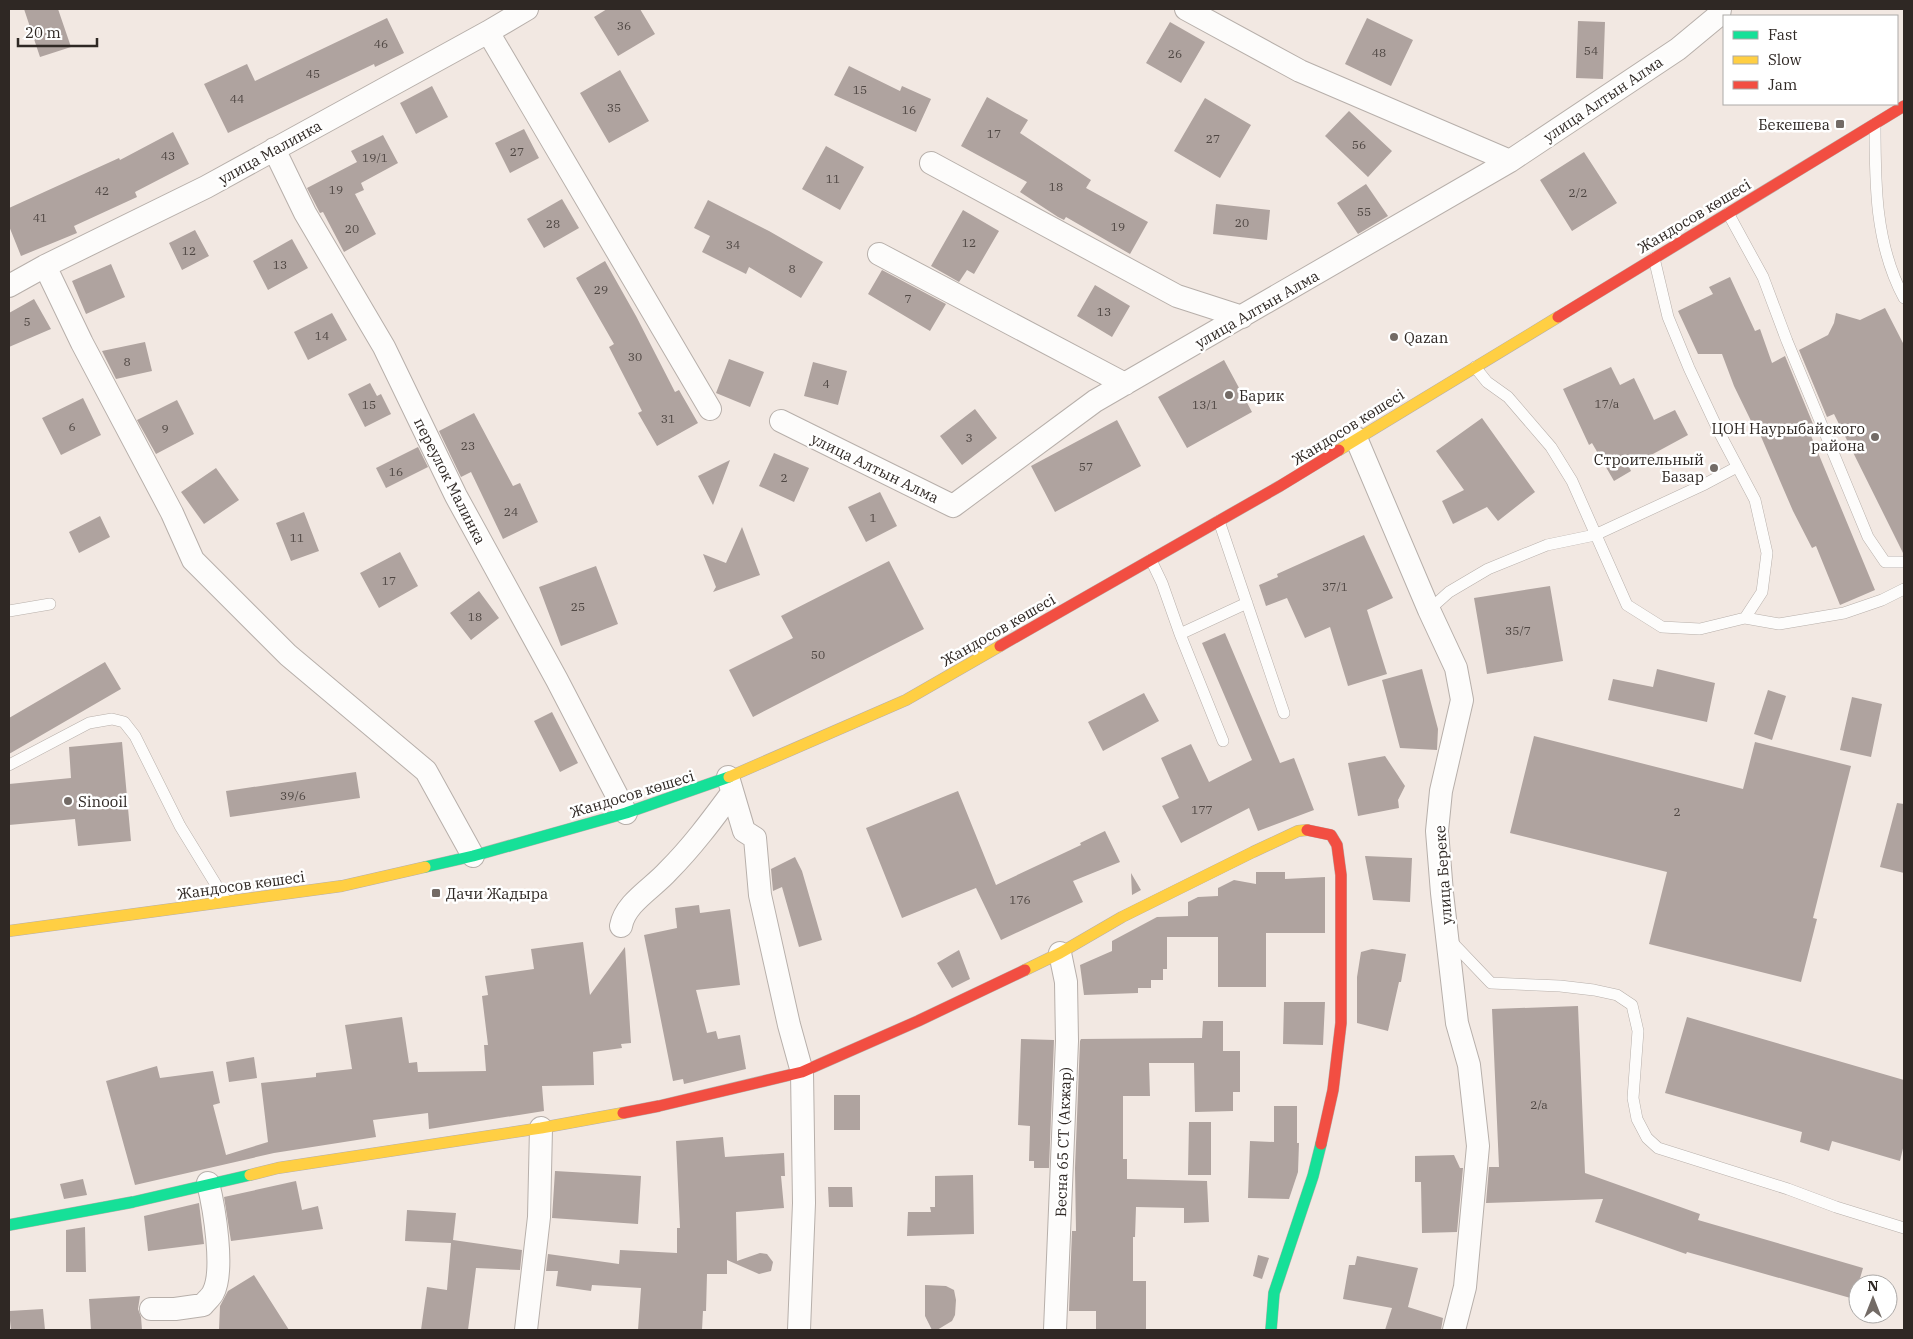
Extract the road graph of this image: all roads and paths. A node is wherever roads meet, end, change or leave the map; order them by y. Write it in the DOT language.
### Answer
graph roads {
  1 [pos="527,9"];
  2 [pos="1186,9"];
  3 [pos="1720,9"];
  4 [pos="488,32"];
  5 [pos="1904,106"];
  6 [pos="1875,124"];
  7 [pos="274,150"];
  8 [pos="1510,161"];
  9 [pos="931,163"];
  10 [pos="1728,213"];
  11 [pos="879,254"];
  12 [pos="1654,258"];
  13 [pos="45,266"];
  14 [pos="9,286"];
  15 [pos="1904,298"];
  16 [pos="1242,317"];
  17 [pos="1474,367"];
  18 [pos="1125,384"];
  19 [pos="710,409"];
  20 [pos="780,421"];
  21 [pos="1356,438"];
  22 [pos="1737,467"];
  23 [pos="1219,520"];
  24 [pos="1595,534"];
  25 [pos="1151,560"];
  26 [pos="1904,562"];
  27 [pos="1904,589"];
  28 [pos="1247,603"];
  29 [pos="50,604"];
  30 [pos="9,610"];
  31 [pos="1428,610"];
  32 [pos="1745,618"];
  33 [pos="1180,634"];
  34 [pos="1284,713"];
  35 [pos="1223,742"];
  36 [pos="9,765"];
  37 [pos="730,785"];
  38 [pos="626,813"];
  39 [pos="473,856"];
  40 [pos="227,902"];
  41 [pos="621,926"];
  42 [pos="9,932"];
  43 [pos="1448,938"];
  44 [pos="1060,953"];
  45 [pos="802,1072"];
  46 [pos="540,1128"];
  47 [pos="208,1183"];
  48 [pos="9,1225"];
  49 [pos="1904,1228"];
  50 [pos="151,1309"];
  51 [pos="526,1330"];
  52 [pos="799,1330"];
  53 [pos="1055,1330"];
  54 [pos="1271,1330"];
  55 [pos="1454,1330"];
  1 -- 4 [label="street, улица Малинка"];
  2 -- 8 [label="street"];
  3 -- 8 [label="street, улица Алтын Алма"];
  4 -- 7 [label="street, улица Малинка"];
  4 -- 19 [label="street"];
  5 -- 6 [label="main road, Жандосов көшесі"];
  6 -- 10 [label="main road, Жандосов көшесі"];
  6 -- 15 [label="lane"];
  7 -- 13 [label="street, улица Малинка"];
  7 -- 38 [label="street, переулок Малинка"];
  8 -- 16 [label="street, улица Алтын Алма"];
  9 -- 16 [label="street"];
  10 -- 12 [label="main road, Жандосов көшесі"];
  10 -- 26 [label="lane"];
  11 -- 18 [label="street"];
  12 -- 17 [label="main road, Жандосов көшесі"];
  12 -- 22 [label="lane"];
  13 -- 14 [label="street, улица Малинка"];
  13 -- 39 [label="street"];
  16 -- 18 [label="street, улица Алтын Алма"];
  17 -- 21 [label="main road, Жандосов көшесі"];
  17 -- 24 [label="lane"];
  18 -- 20 [label="street, улица Алтын Алма"];
  21 -- 23 [label="main road, Жандосов көшесі"];
  21 -- 31 [label="street, улица Береке"];
  22 -- 24 [label="lane"];
  22 -- 32 [label="lane"];
  23 -- 25 [label="main road, Жандосов көшесі"];
  23 -- 28 [label="lane"];
  24 -- 31 [label="lane"];
  24 -- 32 [label="lane"];
  25 -- 33 [label="lane"];
  25 -- 37 [label="main road, Жандосов көшесі"];
  27 -- 32 [label="lane"];
  28 -- 33 [label="lane"];
  28 -- 34 [label="lane"];
  29 -- 30 [label="lane"];
  31 -- 43 [label="street, улица Береке"];
  33 -- 35 [label="lane"];
  36 -- 40 [label="lane"];
  37 -- 38 [label="main road, Жандосов көшесі"];
  37 -- 41 [label="street"];
  37 -- 45 [label="street"];
  38 -- 39 [label="main road, Жандосов көшесі"];
  39 -- 40 [label="main road, Жандосов көшесі"];
  40 -- 42 [label="main road, Жандосов көшесі"];
  43 -- 49 [label="lane"];
  43 -- 55 [label="street, улица Береке"];
  44 -- 45 [label="main road"];
  44 -- 53 [label="street, Весна 65 СТ (Акжар)"];
  44 -- 54 [label="main road"];
  45 -- 46 [label="main road"];
  45 -- 52 [label="street"];
  46 -- 47 [label="main road"];
  46 -- 51 [label="street"];
  47 -- 48 [label="main road"];
  47 -- 50 [label="street"];
}
